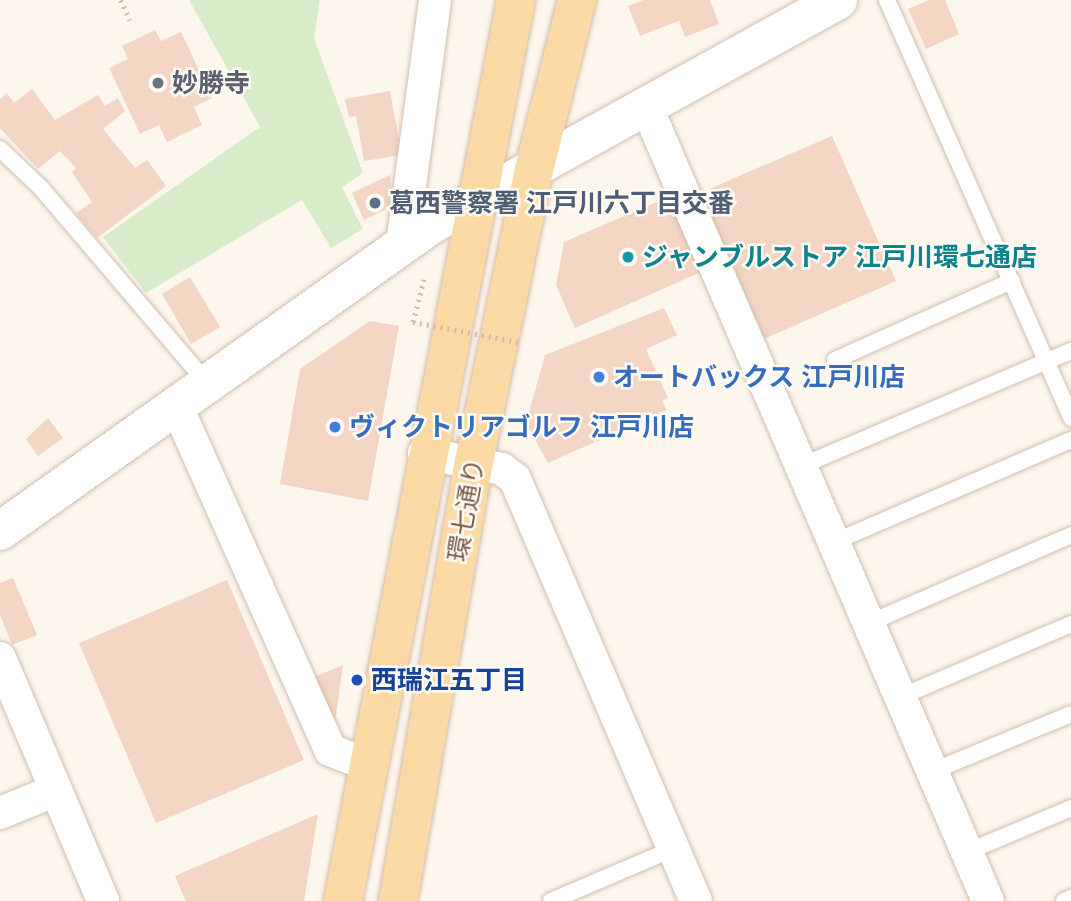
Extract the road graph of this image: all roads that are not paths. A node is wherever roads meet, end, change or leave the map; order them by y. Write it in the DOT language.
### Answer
graph roads {
  1 [pos="435,0"];
  2 [pos="516,0"];
  3 [pos="578,0"];
  4 [pos="838,0"];
  5 [pos="887,0"];
  6 [pos="647,108"];
  7 [pos="0,149"];
  8 [pos="534,170"];
  9 [pos="473,199"];
  10 [pos="414,257"];
  11 [pos="1012,281"];
  12 [pos="1071,351"];
  13 [pos="835,360"];
  14 [pos="1046,362"];
  15 [pos="207,383"];
  16 [pos="176,405"];
  17 [pos="1071,418"];
  18 [pos="1071,440"];
  19 [pos="424,453"];
  20 [pos="474,462"];
  21 [pos="801,466"];
  22 [pos="0,531"];
  23 [pos="1071,535"];
  24 [pos="834,542"];
  25 [pos="869,623"];
  26 [pos="1071,624"];
  27 [pos="4,678"];
  28 [pos="900,698"];
  29 [pos="1071,715"];
  30 [pos="368,765"];
  31 [pos="933,771"];
  32 [pos="54,791"];
  33 [pos="1071,808"];
  34 [pos="0,813"];
  35 [pos="673,849"];
  36 [pos="967,852"];
  37 [pos="1071,898"];
  38 [pos="103,901"];
  39 [pos="343,901"];
  40 [pos="398,901"];
  41 [pos="551,901"];
  42 [pos="695,901"];
  43 [pos="988,901"];
  44 [pos="1064,901"];
  1 -- 10 [label="street"];
  2 -- 9 [label="main road, 環七通り"];
  3 -- 8 [label="main road, 環七通り"];
  4 -- 6 [label="street"];
  5 -- 11 [label="lane"];
  6 -- 8 [label="street"];
  6 -- 21 [label="street"];
  7 -- 15 [label="lane"];
  8 -- 9 [label="street"];
  8 -- 20 [label="main road, 環七通り"];
  9 -- 10 [label="street"];
  9 -- 19 [label="main road, 環七通り"];
  10 -- 15 [label="street"];
  11 -- 13 [label="lane"];
  11 -- 14 [label="lane"];
  12 -- 14 [label="lane"];
  14 -- 17 [label="lane"];
  14 -- 21 [label="lane"];
  15 -- 16 [label="street"];
  16 -- 22 [label="street"];
  16 -- 30 [label="street"];
  18 -- 24 [label="lane"];
  19 -- 20 [label="street"];
  19 -- 30 [label="main road, 環七通り"];
  20 -- 35 [label="street"];
  20 -- 40 [label="main road, 環七通り"];
  21 -- 24 [label="street"];
  23 -- 25 [label="lane"];
  24 -- 25 [label="street"];
  25 -- 28 [label="street"];
  26 -- 28 [label="lane"];
  27 -- 32 [label="street"];
  28 -- 31 [label="street"];
  29 -- 31 [label="lane"];
  30 -- 39 [label="main road, 環七通り"];
  31 -- 36 [label="street"];
  32 -- 34 [label="street"];
  32 -- 38 [label="street"];
  33 -- 36 [label="lane"];
  35 -- 41 [label="lane"];
  35 -- 42 [label="street"];
  36 -- 43 [label="street"];
  37 -- 44 [label="lane"];
}
